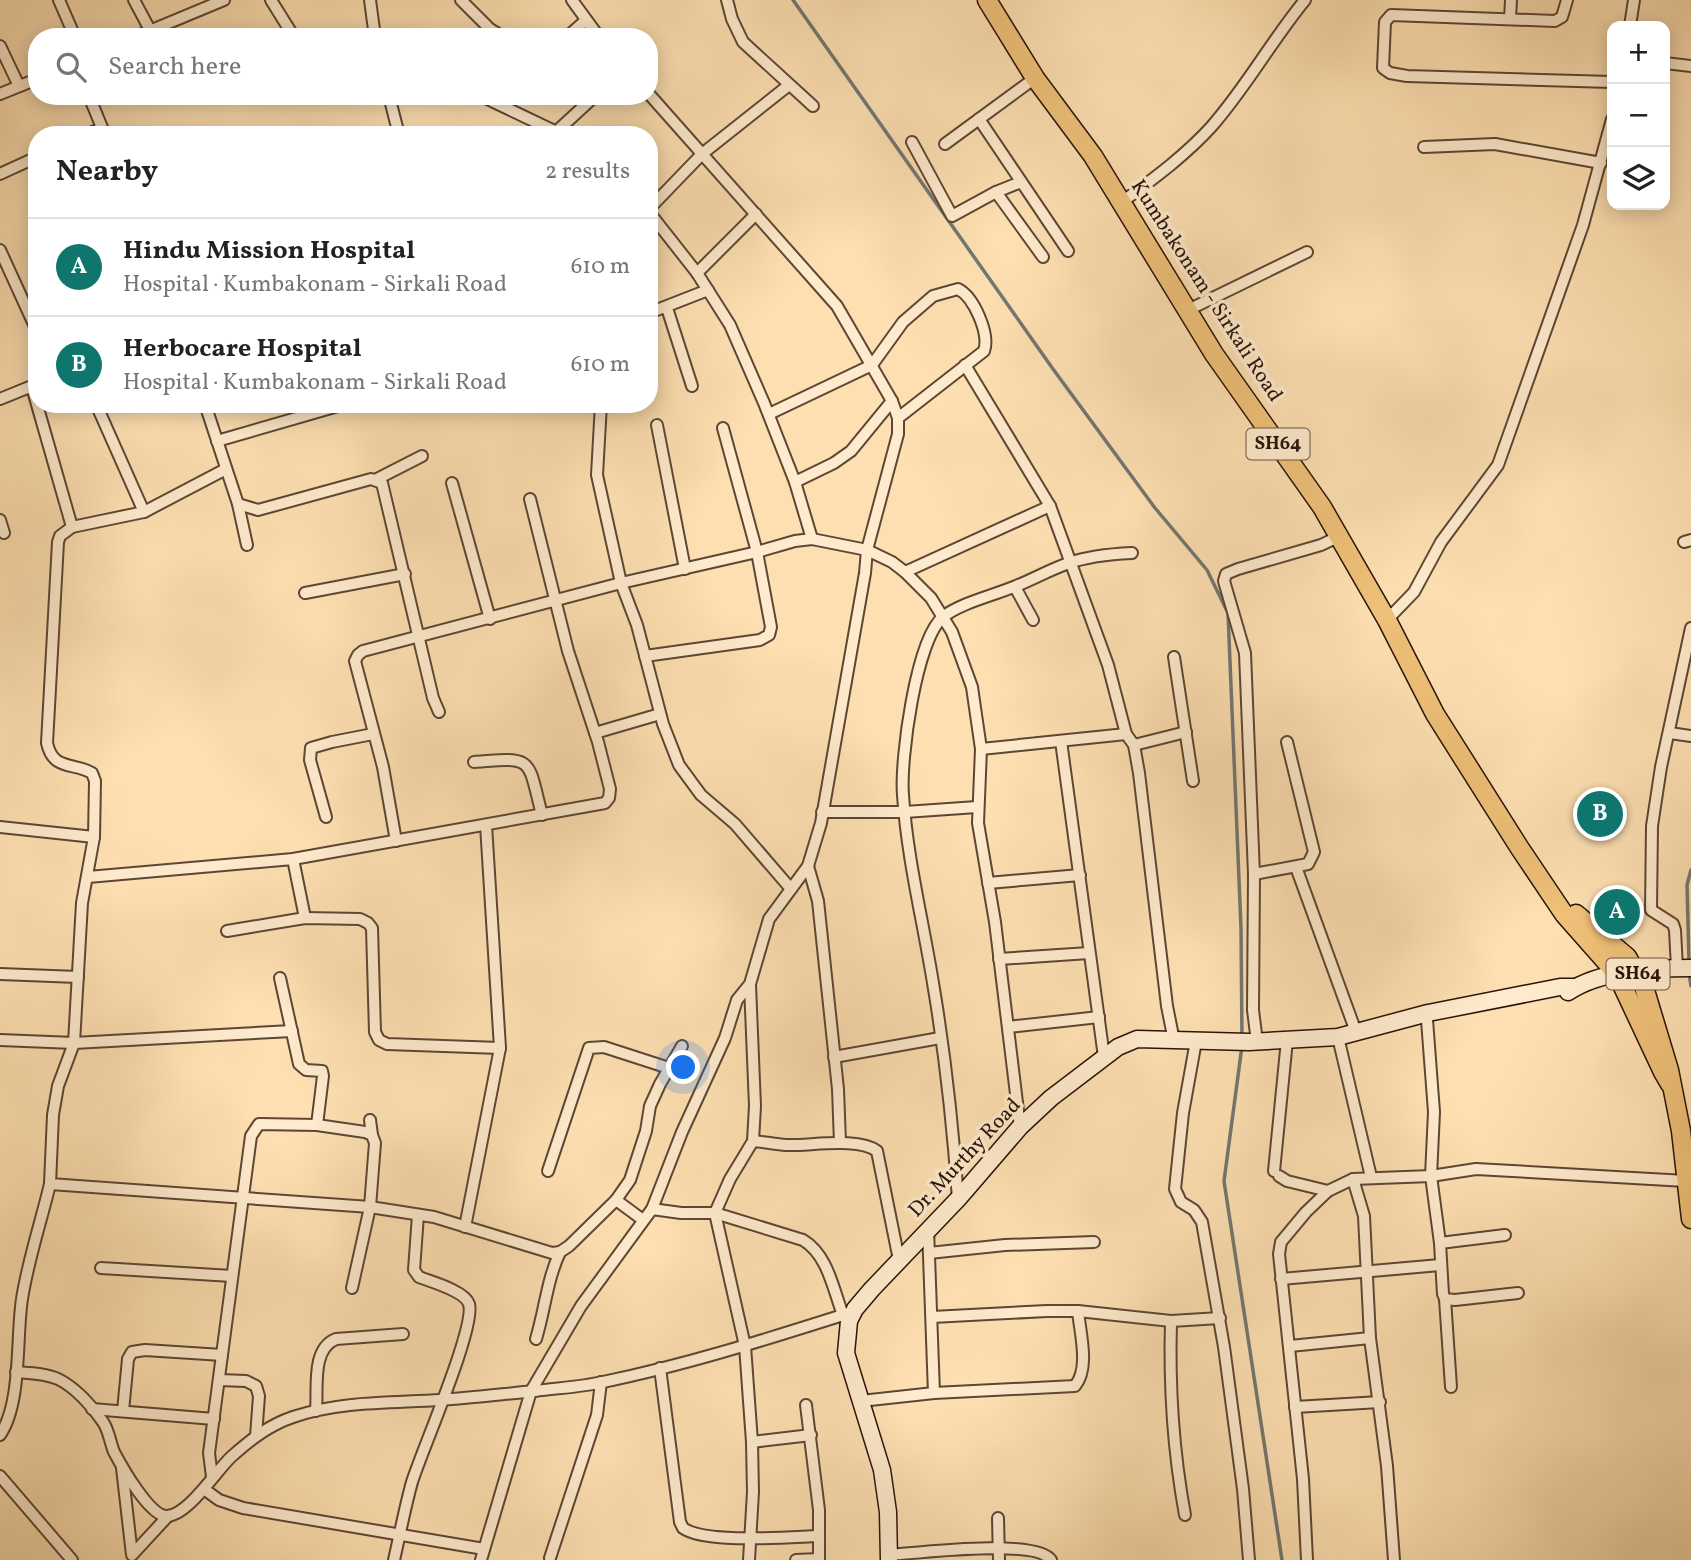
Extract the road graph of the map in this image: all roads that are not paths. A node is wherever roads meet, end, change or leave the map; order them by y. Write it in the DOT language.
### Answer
graph roads {
  1 [pos="59,0"];
  2 [pos="134,0"];
  3 [pos="224,0"];
  4 [pos="271,0"];
  5 [pos="370,0"];
  6 [pos="461,0"];
  7 [pos="572,0"];
  8 [pos="727,0"];
  9 [pos="1305,0"];
  10 [pos="1511,0"];
  11 [pos="1567,0"];
  12 [pos="1634,0"];
  13 [pos="990,1"];
  14 [pos="1510,19"];
  15 [pos="585,21"];
  16 [pos="1631,21"];
  17 [pos="71,28"];
  18 [pos="149,28"];
  19 [pos="155,28"];
  20 [pos="288,28"];
  21 [pos="373,28"];
  22 [pos="489,28"];
  23 [pos="577,28"];
  24 [pos="591,28"];
  25 [pos="0,46"];
  26 [pos="1670,64"];
  27 [pos="1691,66"];
  28 [pos="1035,78"];
  29 [pos="28,82"];
  30 [pos="1607,82"];
  31 [pos="789,85"];
  32 [pos="19,86"];
  33 [pos="0,94"];
  34 [pos="658,104"];
  35 [pos="93,105"];
  36 [pos="391,105"];
  37 [pos="502,105"];
  38 [pos="586,105"];
  39 [pos="813,106"];
  40 [pos="979,119"];
  41 [pos="102,126"];
  42 [pos="397,126"];
  43 [pos="546,126"];
  44 [pos="567,126"];
  45 [pos="1607,139"];
  46 [pos="912,142"];
  47 [pos="946,144"];
  48 [pos="1424,147"];
  49 [pos="702,154"];
  50 [pos="28,162"];
  51 [pos="1601,163"];
  52 [pos="0,174"];
  53 [pos="1021,182"];
  54 [pos="996,192"];
  55 [pos="658,201"];
  56 [pos="1122,202"];
  57 [pos="755,215"];
  58 [pos="658,223"];
  59 [pos="0,250"];
  60 [pos="1068,251"];
  61 [pos="1307,252"];
  62 [pos="1043,257"];
  63 [pos="697,273"];
  64 [pos="708,290"];
  65 [pos="667,308"];
  66 [pos="658,310"];
  67 [pos="28,311"];
  68 [pos="1186,312"];
  69 [pos="872,365"];
  70 [pos="965,365"];
  71 [pos="692,386"];
  72 [pos="28,388"];
  73 [pos="0,400"];
  74 [pos="892,401"];
  75 [pos="41,413"];
  76 [pos="100,413"];
  77 [pos="208,413"];
  78 [pos="305,413"];
  79 [pos="600,413"];
  80 [pos="769,414"];
  81 [pos="898,418"];
  82 [pos="657,425"];
  83 [pos="723,428"];
  84 [pos="217,441"];
  85 [pos="422,456"];
  86 [pos="226,469"];
  87 [pos="377,479"];
  88 [pos="795,482"];
  89 [pos="452,483"];
  90 [pos="530,499"];
  91 [pos="239,504"];
  92 [pos="1051,506"];
  93 [pos="144,512"];
  94 [pos="0,520"];
  95 [pos="72,527"];
  96 [pos="5,533"];
  97 [pos="1340,536"];
  98 [pos="812,539"];
  99 [pos="247,545"];
  100 [pos="867,550"];
  101 [pos="757,552"];
  102 [pos="1132,553"];
  103 [pos="1070,562"];
  104 [pos="685,569"];
  105 [pos="905,572"];
  106 [pos="405,574"];
  107 [pos="621,583"];
  108 [pos="1015,587"];
  109 [pos="305,593"];
  110 [pos="555,602"];
  111 [pos="943,617"];
  112 [pos="490,619"];
  113 [pos="1033,620"];
  114 [pos="1387,620"];
  115 [pos="1691,628"];
  116 [pos="419,638"];
  117 [pos="1688,649"];
  118 [pos="645,656"];
  119 [pos="1174,657"];
  120 [pos="439,712"];
  121 [pos="660,714"];
  122 [pos="1186,732"];
  123 [pos="595,733"];
  124 [pos="1670,733"];
  125 [pos="373,734"];
  126 [pos="1126,734"];
  127 [pos="1691,736"];
  128 [pos="1061,741"];
  129 [pos="1287,742"];
  130 [pos="1134,745"];
  131 [pos="981,749"];
  132 [pos="474,762"];
  133 [pos="1194,781"];
  134 [pos="977,807"];
  135 [pos="822,812"];
  136 [pos="905,812"];
  137 [pos="542,815"];
  138 [pos="326,817"];
  139 [pos="486,825"];
  140 [pos="0,827"];
  141 [pos="94,837"];
  142 [pos="396,841"];
  143 [pos="293,859"];
  144 [pos="808,866"];
  145 [pos="1296,867"];
  146 [pos="1254,874"];
  147 [pos="1080,875"];
  148 [pos="88,877"];
  149 [pos="988,883"];
  150 [pos="791,889"];
  151 [pos="1554,897"];
  152 [pos="305,918"];
  153 [pos="227,931"];
  154 [pos="1089,953"];
  155 [pos="999,959"];
  156 [pos="1684,968"];
  157 [pos="1636,970"];
  158 [pos="0,974"];
  159 [pos="1617,974"];
  160 [pos="78,977"];
  161 [pos="281,978"];
  162 [pos="750,984"];
  163 [pos="1574,988"];
  164 [pos="1099,1017"];
  165 [pos="1427,1020"];
  166 [pos="1385,1024"];
  167 [pos="1008,1027"];
  168 [pos="292,1031"];
  169 [pos="1356,1032"];
  170 [pos="1338,1037"];
  171 [pos="940,1038"];
  172 [pos="0,1040"];
  173 [pos="1286,1040"];
  174 [pos="1172,1041"];
  175 [pos="1196,1041"];
  176 [pos="1253,1042"];
  177 [pos="74,1043"];
  178 [pos="682,1046"];
  179 [pos="500,1048"];
  180 [pos="1107,1056"];
  181 [pos="834,1057"];
  182 [pos="669,1068"];
  183 [pos="1670,1084"];
  184 [pos="370,1120"];
  185 [pos="317,1125"];
  186 [pos="1020,1127"];
  187 [pos="372,1135"];
  188 [pos="753,1141"];
  189 [pos="840,1143"];
  190 [pos="548,1171"];
  191 [pos="1431,1176"];
  192 [pos="1371,1177"];
  193 [pos="1353,1179"];
  194 [pos="1686,1181"];
  195 [pos="50,1184"];
  196 [pos="1328,1191"];
  197 [pos="958,1199"];
  198 [pos="242,1200"];
  199 [pos="616,1200"];
  200 [pos="370,1207"];
  201 [pos="652,1209"];
  202 [pos="715,1213"];
  203 [pos="418,1214"];
  204 [pos="1691,1219"];
  205 [pos="643,1220"];
  206 [pos="466,1227"];
  207 [pos="928,1229"];
  208 [pos="1505,1235"];
  209 [pos="1094,1242"];
  210 [pos="1440,1243"];
  211 [pos="560,1252"];
  212 [pos="929,1253"];
  213 [pos="899,1260"];
  214 [pos="1440,1265"];
  215 [pos="101,1268"];
  216 [pos="1367,1270"];
  217 [pos="232,1276"];
  218 [pos="1281,1279"];
  219 [pos="352,1288"];
  220 [pos="1518,1293"];
  221 [pos="1445,1299"];
  222 [pos="863,1301"];
  223 [pos="1078,1311"];
  224 [pos="932,1317"];
  225 [pos="846,1318"];
  226 [pos="1220,1318"];
  227 [pos="1171,1321"];
  228 [pos="403,1334"];
  229 [pos="1370,1338"];
  230 [pos="536,1339"];
  231 [pos="745,1346"];
  232 [pos="1290,1346"];
  233 [pos="222,1355"];
  234 [pos="848,1367"];
  235 [pos="660,1368"];
  236 [pos="16,1372"];
  237 [pos="219,1380"];
  238 [pos="601,1382"];
  239 [pos="1451,1387"];
  240 [pos="531,1391"];
  241 [pos="934,1393"];
  242 [pos="442,1400"];
  243 [pos="861,1401"];
  244 [pos="1380,1402"];
  245 [pos="806,1405"];
  246 [pos="1295,1407"];
  247 [pos="92,1409"];
  248 [pos="123,1411"];
  249 [pos="316,1411"];
  250 [pos="214,1419"];
  251 [pos="811,1435"];
  252 [pos="0,1436"];
  253 [pos="256,1436"];
  254 [pos="752,1442"];
  255 [pos="122,1466"];
  256 [pos="0,1476"];
  257 [pos="212,1477"];
  258 [pos="204,1489"];
  259 [pos="1185,1515"];
  260 [pos="168,1516"];
  261 [pos="998,1518"];
  262 [pos="400,1535"];
  263 [pos="818,1536"];
  264 [pos="750,1539"];
  265 [pos="999,1554"];
  266 [pos="483,1555"];
  267 [pos="964,1555"];
  268 [pos="550,1558"];
  269 [pos="889,1558"];
  270 [pos="819,1559"];
  271 [pos="72,1560"];
  272 [pos="394,1560"];
  273 [pos="749,1560"];
  274 [pos="796,1560"];
  275 [pos="1051,1560"];
  276 [pos="1249,1560"];
  277 [pos="1307,1560"];
  278 [pos="1394,1560"];
  1 -- 17 [label="street"];
  2 -- 18 [label="street"];
  3 -- 19 [label="street"];
  4 -- 20 [label="street"];
  5 -- 21 [label="street"];
  6 -- 22 [label="street"];
  7 -- 15 [label="street"];
  8 -- 31 [label="street"];
  9 -- 56 [label="street"];
  10 -- 14 [label="street"];
  11 -- 14 [label="street"];
  12 -- 16 [label="street"];
  13 -- 28 [label="main road, Kumbakonam - Sirkali Road / SH64"];
  14 -- 30 [label="street"];
  15 -- 23 [label="street"];
  15 -- 24 [label="street"];
  25 -- 32 [label="street"];
  26 -- 27 [label="street"];
  28 -- 40 [label="street"];
  28 -- 56 [label="main road, Kumbakonam - Sirkali Road / SH64"];
  29 -- 32 [label="street"];
  31 -- 39 [label="street"];
  31 -- 49 [label="street"];
  32 -- 33 [label="street"];
  34 -- 49 [label="street"];
  35 -- 41 [label="street"];
  36 -- 42 [label="street"];
  37 -- 43 [label="street"];
  38 -- 44 [label="street"];
  40 -- 47 [label="street"];
  40 -- 53 [label="street"];
  45 -- 51 [label="street"];
  46 -- 54 [label="street"];
  48 -- 51 [label="street"];
  49 -- 55 [label="street"];
  49 -- 57 [label="street"];
  50 -- 52 [label="street"];
  51 -- 114 [label="street"];
  53 -- 54 [label="street"];
  53 -- 60 [label="street"];
  54 -- 62 [label="street"];
  56 -- 68 [label="main road, Kumbakonam - Sirkali Road / SH64"];
  57 -- 63 [label="street"];
  57 -- 69 [label="street"];
  58 -- 63 [label="street"];
  59 -- 67 [label="street"];
  61 -- 68 [label="street"];
  63 -- 64 [label="street"];
  64 -- 65 [label="street"];
  64 -- 80 [label="street"];
  65 -- 66 [label="street"];
  65 -- 71 [label="street"];
  68 -- 97 [label="main road, Kumbakonam - Sirkali Road / SH64"];
  69 -- 70 [label="street"];
  69 -- 74 [label="street"];
  69 -- 80 [label="street"];
  70 -- 81 [label="street"];
  70 -- 92 [label="street"];
  72 -- 73 [label="street"];
  74 -- 81 [label="street"];
  74 -- 88 [label="street"];
  75 -- 95 [label="street"];
  76 -- 93 [label="street"];
  77 -- 84 [label="street"];
  78 -- 84 [label="street"];
  79 -- 107 [label="street"];
  80 -- 88 [label="street"];
  81 -- 100 [label="street"];
  82 -- 104 [label="street"];
  83 -- 101 [label="street"];
  84 -- 86 [label="street"];
  85 -- 87 [label="street"];
  86 -- 91 [label="street"];
  86 -- 93 [label="street"];
  87 -- 91 [label="street"];
  87 -- 106 [label="street"];
  88 -- 98 [label="street"];
  89 -- 112 [label="street"];
  90 -- 110 [label="street"];
  91 -- 99 [label="street"];
  92 -- 103 [label="street"];
  92 -- 105 [label="street"];
  93 -- 95 [label="street"];
  94 -- 96 [label="street"];
  95 -- 141 [label="street"];
  97 -- 114 [label="main road, Kumbakonam - Sirkali Road / SH64"];
  97 -- 146 [label="street"];
  98 -- 100 [label="street"];
  98 -- 101 [label="street"];
  100 -- 105 [label="street"];
  100 -- 135 [label="street"];
  101 -- 104 [label="street"];
  101 -- 118 [label="street"];
  102 -- 103 [label="street"];
  103 -- 108 [label="street"];
  103 -- 126 [label="street"];
  104 -- 107 [label="street"];
  105 -- 111 [label="street"];
  106 -- 109 [label="street"];
  106 -- 116 [label="street"];
  107 -- 110 [label="street"];
  107 -- 118 [label="street"];
  108 -- 111 [label="street"];
  108 -- 113 [label="street"];
  110 -- 112 [label="street"];
  110 -- 123 [label="street"];
  111 -- 131 [label="street"];
  111 -- 136 [label="street"];
  112 -- 116 [label="street"];
  114 -- 151 [label="main road, Kumbakonam - Sirkali Road / SH64"];
  115 -- 117 [label="street"];
  116 -- 120 [label="street"];
  116 -- 125 [label="street"];
  117 -- 124 [label="street"];
  118 -- 121 [label="street"];
  119 -- 122 [label="street"];
  121 -- 123 [label="street"];
  121 -- 150 [label="street"];
  122 -- 130 [label="street"];
  122 -- 133 [label="street"];
  123 -- 137 [label="street"];
  124 -- 127 [label="street"];
  124 -- 156 [label="street"];
  125 -- 138 [label="street"];
  125 -- 142 [label="street"];
  126 -- 128 [label="street"];
  126 -- 130 [label="street"];
  128 -- 131 [label="street"];
  128 -- 147 [label="street"];
  129 -- 145 [label="street"];
  130 -- 174 [label="street"];
  131 -- 134 [label="street"];
  132 -- 137 [label="street"];
  134 -- 136 [label="street"];
  134 -- 149 [label="street"];
  135 -- 136 [label="street"];
  135 -- 144 [label="street"];
  136 -- 171 [label="street"];
  137 -- 139 [label="street"];
  139 -- 142 [label="street"];
  139 -- 179 [label="street"];
  140 -- 141 [label="street"];
  141 -- 148 [label="street"];
  142 -- 143 [label="street"];
  143 -- 148 [label="street"];
  143 -- 152 [label="street"];
  144 -- 150 [label="street"];
  144 -- 181 [label="street"];
  145 -- 146 [label="street"];
  145 -- 169 [label="street"];
  146 -- 176 [label="street"];
  147 -- 149 [label="street"];
  147 -- 154 [label="street"];
  148 -- 160 [label="street"];
  149 -- 155 [label="street"];
  150 -- 162 [label="street"];
  151 -- 157 [label="main road, Kumbakonam - Sirkali Road / SH64"];
  151 -- 159 [label="main road, Kumbakonam - Sirkali Road / SH64"];
  152 -- 153 [label="street"];
  152 -- 179 [label="street"];
  154 -- 155 [label="street"];
  154 -- 164 [label="street"];
  155 -- 167 [label="street"];
  156 -- 157 [label="main road, Dr. Murthy Road"];
  157 -- 159 [label="main road, Dr. Murthy Road"];
  157 -- 183 [label="main road, Kumbakonam - Sirkali Road / SH64"];
  158 -- 160 [label="street"];
  159 -- 163 [label="main road, Dr. Murthy Road"];
  159 -- 183 [label="main road, Kumbakonam - Sirkali Road / SH64"];
  160 -- 177 [label="street"];
  161 -- 168 [label="street"];
  162 -- 188 [label="street"];
  162 -- 201 [label="street"];
  163 -- 165 [label="main road, Dr. Murthy Road"];
  163 -- 166 [label="main road, Dr. Murthy Road"];
  164 -- 167 [label="street"];
  164 -- 180 [label="street"];
  165 -- 166 [label="main road, Dr. Murthy Road"];
  165 -- 191 [label="street"];
  166 -- 169 [label="main road, Dr. Murthy Road"];
  167 -- 186 [label="street"];
  168 -- 177 [label="street"];
  168 -- 185 [label="street"];
  169 -- 170 [label="main road, Dr. Murthy Road"];
  170 -- 173 [label="main road, Dr. Murthy Road"];
  170 -- 192 [label="street"];
  171 -- 181 [label="street"];
  171 -- 197 [label="street"];
  172 -- 177 [label="street"];
  173 -- 176 [label="main road, Dr. Murthy Road"];
  173 -- 196 [label="street"];
  174 -- 175 [label="main road, Dr. Murthy Road"];
  174 -- 180 [label="main road, Dr. Murthy Road"];
  175 -- 176 [label="main road, Dr. Murthy Road"];
  175 -- 226 [label="street"];
  177 -- 195 [label="street"];
  178 -- 182 [label="street"];
  179 -- 206 [label="street"];
  180 -- 186 [label="main road, Dr. Murthy Road"];
  181 -- 189 [label="street"];
  182 -- 190 [label="street"];
  182 -- 199 [label="street"];
  183 -- 194 [label="main road, Kumbakonam - Sirkali Road / SH64"];
  184 -- 187 [label="street"];
  185 -- 187 [label="street"];
  185 -- 198 [label="street"];
  186 -- 197 [label="main road, Dr. Murthy Road"];
  187 -- 200 [label="street"];
  188 -- 189 [label="street"];
  188 -- 202 [label="street"];
  189 -- 213 [label="street"];
  191 -- 192 [label="street"];
  191 -- 194 [label="street"];
  191 -- 210 [label="street"];
  192 -- 193 [label="street"];
  193 -- 196 [label="street"];
  193 -- 216 [label="street"];
  194 -- 204 [label="main road, Kumbakonam - Sirkali Road / SH64"];
  195 -- 198 [label="street"];
  195 -- 236 [label="street"];
  196 -- 218 [label="street"];
  197 -- 207 [label="main road, Dr. Murthy Road"];
  198 -- 200 [label="street"];
  198 -- 217 [label="street"];
  199 -- 205 [label="street"];
  199 -- 211 [label="street"];
  200 -- 203 [label="street"];
  200 -- 219 [label="street"];
  201 -- 202 [label="street"];
  201 -- 205 [label="street"];
  202 -- 225 [label="street"];
  202 -- 231 [label="street"];
  203 -- 206 [label="street"];
  203 -- 242 [label="street"];
  205 -- 240 [label="street"];
  206 -- 211 [label="street"];
  207 -- 212 [label="street"];
  207 -- 213 [label="main road, Dr. Murthy Road"];
  208 -- 210 [label="street"];
  209 -- 212 [label="street"];
  210 -- 214 [label="street"];
  211 -- 230 [label="street"];
  212 -- 224 [label="street"];
  213 -- 222 [label="main road, Dr. Murthy Road"];
  214 -- 216 [label="street"];
  214 -- 221 [label="street"];
  215 -- 217 [label="street"];
  216 -- 218 [label="street"];
  216 -- 229 [label="street"];
  217 -- 233 [label="street"];
  218 -- 232 [label="street"];
  220 -- 221 [label="street"];
  221 -- 239 [label="street"];
  222 -- 225 [label="main road, Dr. Murthy Road"];
  222 -- 234 [label="main road"];
  223 -- 224 [label="street"];
  223 -- 227 [label="street"];
  223 -- 241 [label="street"];
  224 -- 241 [label="street"];
  225 -- 231 [label="street"];
  225 -- 234 [label="main road"];
  226 -- 227 [label="street"];
  226 -- 276 [label="street"];
  227 -- 259 [label="street"];
  228 -- 249 [label="street"];
  229 -- 232 [label="street"];
  229 -- 244 [label="street"];
  231 -- 235 [label="street"];
  231 -- 254 [label="street"];
  232 -- 246 [label="street"];
  233 -- 237 [label="street"];
  233 -- 248 [label="street"];
  234 -- 243 [label="main road"];
  235 -- 238 [label="street"];
  235 -- 264 [label="street"];
  236 -- 247 [label="street"];
  236 -- 252 [label="street"];
  237 -- 250 [label="street"];
  237 -- 253 [label="street"];
  238 -- 240 [label="street"];
  238 -- 268 [label="street"];
  240 -- 242 [label="street"];
  240 -- 266 [label="street"];
  241 -- 243 [label="street"];
  242 -- 249 [label="street"];
  242 -- 262 [label="street"];
  243 -- 269 [label="main road"];
  244 -- 246 [label="street"];
  244 -- 278 [label="street"];
  245 -- 251 [label="street"];
  246 -- 277 [label="street"];
  247 -- 248 [label="street"];
  247 -- 255 [label="street"];
  248 -- 250 [label="street"];
  249 -- 253 [label="street"];
  250 -- 257 [label="street"];
  251 -- 254 [label="street"];
  251 -- 263 [label="street"];
  253 -- 257 [label="street"];
  254 -- 264 [label="street"];
  255 -- 260 [label="street"];
  255 -- 260 [label="street"];
  256 -- 271 [label="street"];
  257 -- 258 [label="street"];
  258 -- 260 [label="street"];
  258 -- 262 [label="street"];
  261 -- 265 [label="street"];
  262 -- 266 [label="street"];
  262 -- 272 [label="street"];
  263 -- 264 [label="street"];
  263 -- 270 [label="street"];
  264 -- 273 [label="street"];
  265 -- 267 [label="street"];
  265 -- 275 [label="street"];
  267 -- 269 [label="street"];
  270 -- 274 [label="street"];
}
